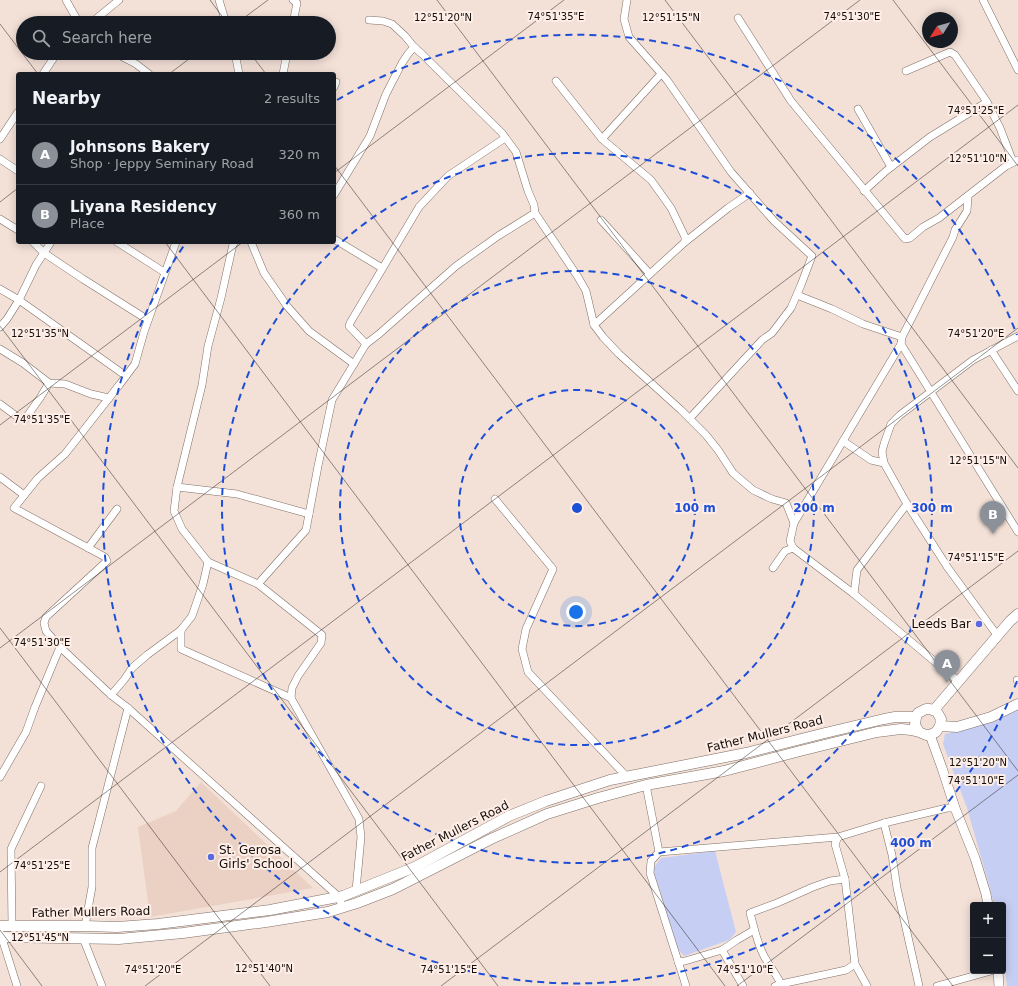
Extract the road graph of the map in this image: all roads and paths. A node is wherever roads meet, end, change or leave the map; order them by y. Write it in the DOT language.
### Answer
graph roads {
  1 [pos="66,0"];
  2 [pos="119,0"];
  3 [pos="219,0"];
  4 [pos="293,0"];
  5 [pos="627,0"];
  6 [pos="983,0"];
  7 [pos="75,16"];
  8 [pos="100,16"];
  9 [pos="224,16"];
  10 [pos="294,16"];
  11 [pos="738,18"];
  12 [pos="369,20"];
  13 [pos="414,47"];
  14 [pos="52,60"];
  15 [pos="128,60"];
  16 [pos="236,60"];
  17 [pos="286,60"];
  18 [pos="1018,70"];
  19 [pos="906,71"];
  20 [pos="44,72"];
  21 [pos="146,72"];
  22 [pos="239,72"];
  23 [pos="283,72"];
  24 [pos="662,74"];
  25 [pos="556,81"];
  26 [pos="987,102"];
  27 [pos="858,109"];
  28 [pos="16,116"];
  29 [pos="505,138"];
  30 [pos="0,139"];
  31 [pos="602,139"];
  32 [pos="0,159"];
  33 [pos="1016,161"];
  34 [pos="891,167"];
  35 [pos="16,170"];
  36 [pos="864,191"];
  37 [pos="336,192"];
  38 [pos="750,193"];
  39 [pos="968,196"];
  40 [pos="535,213"];
  41 [pos="0,219"];
  42 [pos="601,220"];
  43 [pos="16,229"];
  44 [pos="336,240"];
  45 [pos="685,242"];
  46 [pos="35,244"];
  47 [pos="50,244"];
  48 [pos="120,244"];
  49 [pos="175,244"];
  50 [pos="233,244"];
  51 [pos="252,244"];
  52 [pos="44,253"];
  53 [pos="382,268"];
  54 [pos="164,272"];
  55 [pos="650,274"];
  56 [pos="0,289"];
  57 [pos="797,295"];
  58 [pos="19,300"];
  59 [pos="148,320"];
  60 [pos="594,325"];
  61 [pos="0,327"];
  62 [pos="1018,336"];
  63 [pos="901,340"];
  64 [pos="366,344"];
  65 [pos="0,349"];
  66 [pos="991,350"];
  67 [pos="354,364"];
  68 [pos="126,376"];
  69 [pos="49,383"];
  70 [pos="1018,391"];
  71 [pos="930,392"];
  72 [pos="109,398"];
  73 [pos="0,404"];
  74 [pos="690,418"];
  75 [pos="843,442"];
  76 [pos="884,463"];
  77 [pos="0,477"];
  78 [pos="177,487"];
  79 [pos="24,495"];
  80 [pos="495,499"];
  81 [pos="907,504"];
  82 [pos="117,509"];
  83 [pos="309,514"];
  84 [pos="794,523"];
  85 [pos="1018,532"];
  86 [pos="88,548"];
  87 [pos="793,548"];
  88 [pos="208,562"];
  89 [pos="773,568"];
  90 [pos="258,584"];
  91 [pos="854,594"];
  92 [pos="1018,614"];
  93 [pos="181,630"];
  94 [pos="997,635"];
  95 [pos="60,647"];
  96 [pos="958,681"];
  97 [pos="111,695"];
  98 [pos="291,698"];
  99 [pos="1018,704"];
  100 [pos="128,708"];
  101 [pos="934,710"];
  102 [pos="916,717"];
  103 [pos="940,726"];
  104 [pos="919,732"];
  105 [pos="930,735"];
  106 [pos="0,777"];
  107 [pos="627,777"];
  108 [pos="41,786"];
  109 [pos="646,786"];
  110 [pos="955,808"];
  111 [pos="884,823"];
  112 [pos="838,836"];
  113 [pos="659,852"];
  114 [pos="845,879"];
  115 [pos="356,890"];
  116 [pos="339,897"];
  117 [pos="987,902"];
  118 [pos="342,908"];
  119 [pos="0,926"];
  120 [pos="12,926"];
  121 [pos="85,926"];
  122 [pos="754,930"];
  123 [pos="0,935"];
  124 [pos="84,938"];
  125 [pos="722,950"];
  126 [pos="678,962"];
  127 [pos="855,964"];
  128 [pos="980,974"];
  129 [pos="998,974"];
  130 [pos="778,985"];
  131 [pos="17,986"];
  132 [pos="102,986"];
  133 [pos="686,986"];
  134 [pos="743,986"];
  135 [pos="867,986"];
  136 [pos="919,986"];
  137 [pos="938,986"];
  138 [pos="999,986"];
  1 -- 7 [label="street"];
  2 -- 8 [label="street"];
  3 -- 9 [label="street"];
  4 -- 10 [label="street"];
  5 -- 24 [label="street"];
  6 -- 18 [label="street"];
  11 -- 36 [label="street"];
  12 -- 13 [label="street"];
  13 -- 29 [label="street"];
  13 -- 37 [label="street"];
  14 -- 20 [label="street"];
  15 -- 21 [label="street"];
  16 -- 22 [label="street"];
  17 -- 23 [label="street"];
  19 -- 26 [label="street"];
  24 -- 31 [label="street"];
  24 -- 38 [label="street"];
  25 -- 31 [label="street"];
  26 -- 33 [label="street"];
  26 -- 34 [label="street"];
  27 -- 34 [label="street"];
  28 -- 30 [label="street"];
  29 -- 40 [label="street"];
  29 -- 53 [label="street"];
  31 -- 45 [label="street"];
  32 -- 35 [label="street"];
  33 -- 39 [label="street"];
  34 -- 36 [label="street"];
  36 -- 39 [label="street"];
  38 -- 45 [label="street"];
  38 -- 57 [label="street"];
  39 -- 63 [label="street"];
  40 -- 60 [label="street"];
  40 -- 64 [label="street"];
  41 -- 43 [label="street"];
  42 -- 55 [label="street"];
  44 -- 53 [label="street"];
  45 -- 55 [label="street"];
  46 -- 52 [label="street"];
  47 -- 52 [label="street"];
  48 -- 54 [label="street"];
  49 -- 54 [label="street"];
  50 -- 78 [label="street"];
  51 -- 67 [label="street"];
  52 -- 58 [label="street"];
  52 -- 59 [label="street"];
  53 -- 64 [label="street"];
  54 -- 59 [label="street"];
  55 -- 60 [label="street"];
  56 -- 58 [label="street"];
  57 -- 63 [label="street"];
  57 -- 74 [label="street"];
  58 -- 61 [label="street"];
  58 -- 68 [label="street"];
  59 -- 68 [label="street"];
  60 -- 74 [label="street"];
  62 -- 66 [label="street"];
  63 -- 71 [label="street"];
  63 -- 75 [label="street"];
  64 -- 67 [label="street"];
  65 -- 69 [label="street"];
  66 -- 70 [label="street"];
  66 -- 71 [label="street"];
  67 -- 83 [label="street"];
  68 -- 72 [label="street"];
  69 -- 72 [label="street"];
  69 -- 73 [label="street"];
  71 -- 76 [label="street"];
  71 -- 85 [label="street"];
  72 -- 79 [label="street"];
  74 -- 84 [label="street"];
  75 -- 76 [label="street"];
  75 -- 84 [label="street"];
  76 -- 81 [label="street"];
  77 -- 79 [label="street"];
  78 -- 83 [label="street"];
  78 -- 88 [label="street"];
  79 -- 86 [label="street"];
  80 -- 107 [label="street"];
  81 -- 91 [label="street"];
  81 -- 94 [label="street"];
  82 -- 86 [label="street"];
  83 -- 90 [label="street"];
  84 -- 87 [label="street"];
  86 -- 95 [label="street"];
  87 -- 89 [label="street"];
  87 -- 91 [label="street"];
  88 -- 90 [label="street"];
  88 -- 93 [label="street"];
  90 -- 98 [label="street"];
  91 -- 96 [label="street"];
  92 -- 94 [label="main road"];
  93 -- 97 [label="street"];
  93 -- 98 [label="street"];
  94 -- 96 [label="main road"];
  95 -- 97 [label="street"];
  95 -- 106 [label="street"];
  96 -- 101 [label="main road"];
  97 -- 100 [label="street"];
  98 -- 115 [label="street"];
  99 -- 103 [label="main road"];
  100 -- 116 [label="street"];
  100 -- 121 [label="street"];
  101 -- 102 [label="main road"];
  101 -- 103 [label="main road"];
  102 -- 104 [label="main road"];
  102 -- 107 [label="main road, Father Mullers Road"];
  103 -- 105 [label="main road"];
  104 -- 105 [label="main road"];
  104 -- 109 [label="main road"];
  105 -- 110 [label="street"];
  107 -- 115 [label="main road, Father Mullers Road"];
  108 -- 120 [label="street"];
  109 -- 113 [label="street"];
  109 -- 118 [label="main road"];
  110 -- 111 [label="street"];
  110 -- 117 [label="street"];
  111 -- 112 [label="street"];
  111 -- 136 [label="street"];
  112 -- 113 [label="street"];
  112 -- 114 [label="street"];
  113 -- 126 [label="street"];
  114 -- 122 [label="street"];
  114 -- 127 [label="street"];
  115 -- 116 [label="main road, Father Mullers Road"];
  116 -- 118 [label="street"];
  116 -- 121 [label="main road, Father Mullers Road"];
  118 -- 124 [label="main road"];
  119 -- 120 [label="main road, Father Mullers Road"];
  120 -- 121 [label="main road, Father Mullers Road"];
  122 -- 125 [label="street"];
  122 -- 130 [label="street"];
  123 -- 124 [label="main road"];
  123 -- 131 [label="street"];
  124 -- 132 [label="street"];
  125 -- 126 [label="street"];
  125 -- 134 [label="street"];
  126 -- 133 [label="street"];
  127 -- 130 [label="street"];
  127 -- 135 [label="street"];
  128 -- 137 [label="street"];
  129 -- 138 [label="street"];
}
